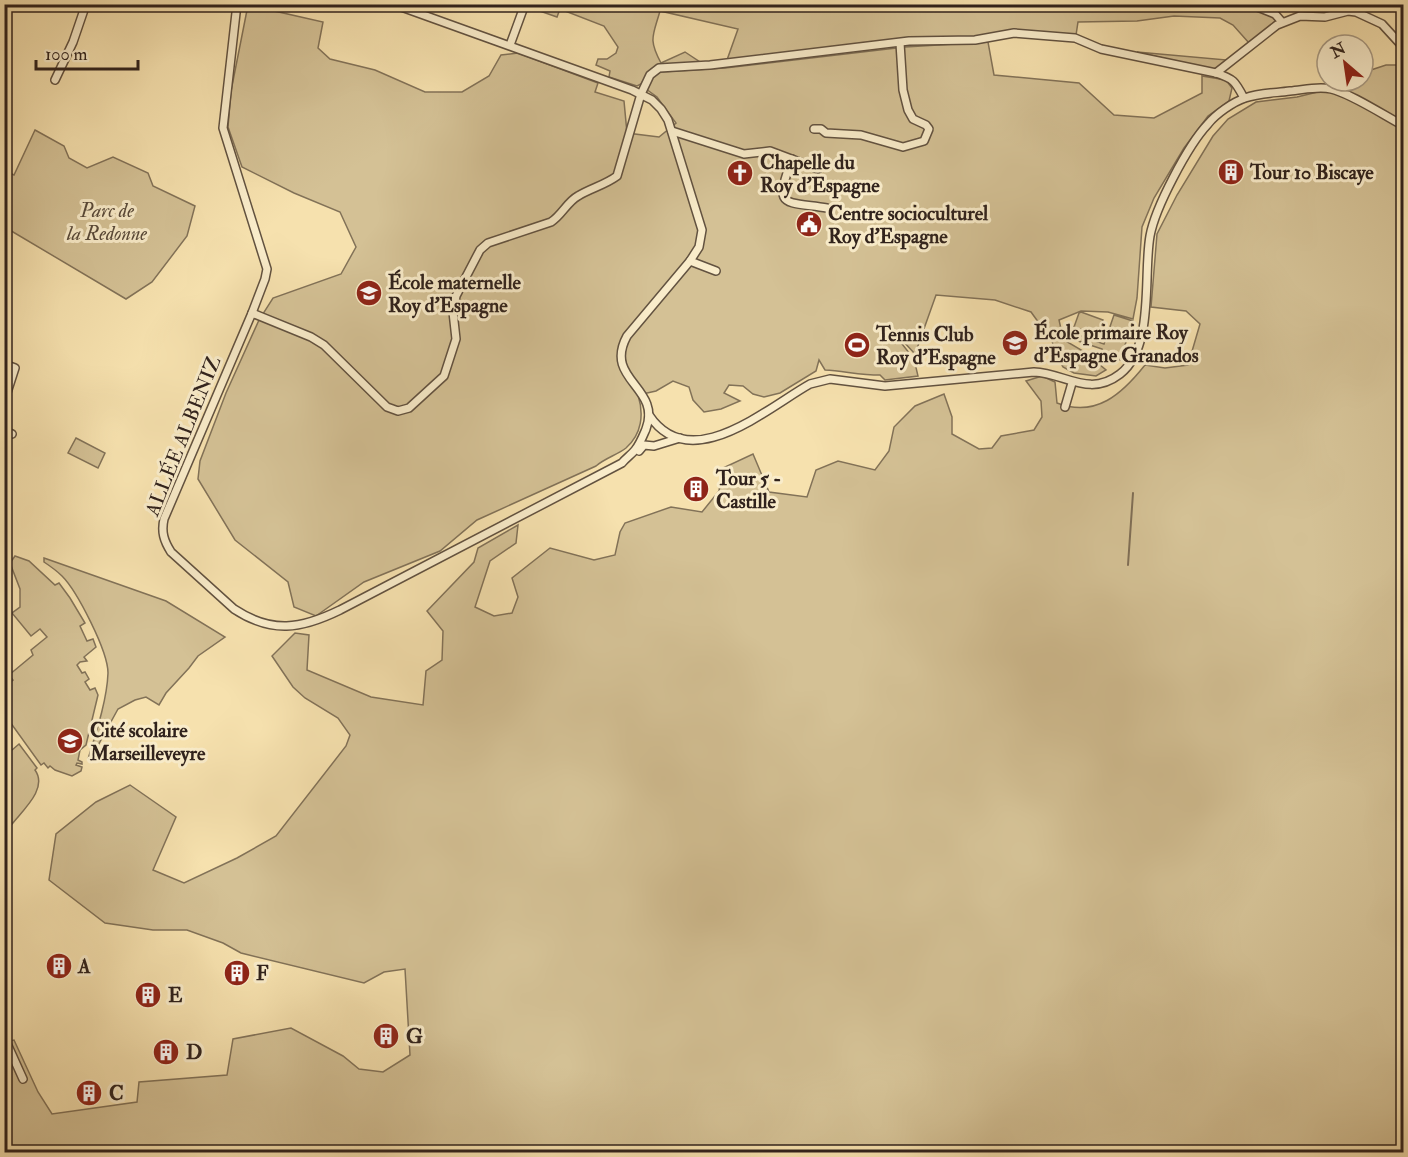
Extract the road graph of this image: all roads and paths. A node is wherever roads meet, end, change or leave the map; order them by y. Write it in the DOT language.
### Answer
graph roads {
  1 [pos="86,4"];
  2 [pos="393,4"];
  3 [pos="525,4"];
  4 [pos="1250,4"];
  5 [pos="236,6"];
  6 [pos="1282,22"];
  7 [pos="900,43"];
  8 [pos="510,45"];
  9 [pos="1404,48"];
  10 [pos="1216,73"];
  11 [pos="55,80"];
  12 [pos="641,94"];
  13 [pos="1244,98"];
  14 [pos="1404,126"];
  15 [pos="814,129"];
  16 [pos="672,131"];
  17 [pos="792,159"];
  18 [pos="818,169"];
  19 [pos="827,208"];
  20 [pos="690,261"];
  21 [pos="716,271"];
  22 [pos="252,313"];
  23 [pos="4,364"];
  24 [pos="1072,383"];
  25 [pos="4,402"];
  26 [pos="1065,407"];
  27 [pos="649,415"];
  28 [pos="644,435"];
  29 [pos="680,438"];
  30 [pos="644,446"];
  31 [pos="621,463"];
  32 [pos="4,1037"];
  33 [pos="23,1079"];
  1 -- 11 [label="street"];
  2 -- 8 [label="street"];
  3 -- 8 [label="street"];
  4 -- 6 [label="street"];
  5 -- 22 [label="street, ALLÉE ALBENIZ"];
  6 -- 9 [label="street"];
  6 -- 10 [label="street"];
  7 -- 10 [label="street"];
  7 -- 12 [label="street"];
  7 -- 15 [label="street"];
  8 -- 12 [label="street"];
  10 -- 13 [label="street"];
  12 -- 16 [label="street"];
  12 -- 22 [label="street"];
  13 -- 14 [label="street"];
  13 -- 24 [label="street"];
  16 -- 17 [label="street"];
  16 -- 20 [label="street"];
  17 -- 18 [label="street"];
  17 -- 19 [label="street"];
  20 -- 21 [label="street"];
  20 -- 27 [label="street"];
  22 -- 31 [label="street, ALLÉE ALBENIZ"];
  23 -- 25 [label="street"];
  24 -- 26 [label="street"];
  24 -- 29 [label="street"];
  27 -- 28 [label="street, ALLÉE ALBENIZ"];
  27 -- 29 [label="street"];
  28 -- 30 [label="street, ALLÉE ALBENIZ"];
  28 -- 31 [label="street, ALLÉE ALBENIZ"];
  29 -- 30 [label="street"];
  30 -- 31 [label="street"];
  32 -- 33 [label="street"];
}
